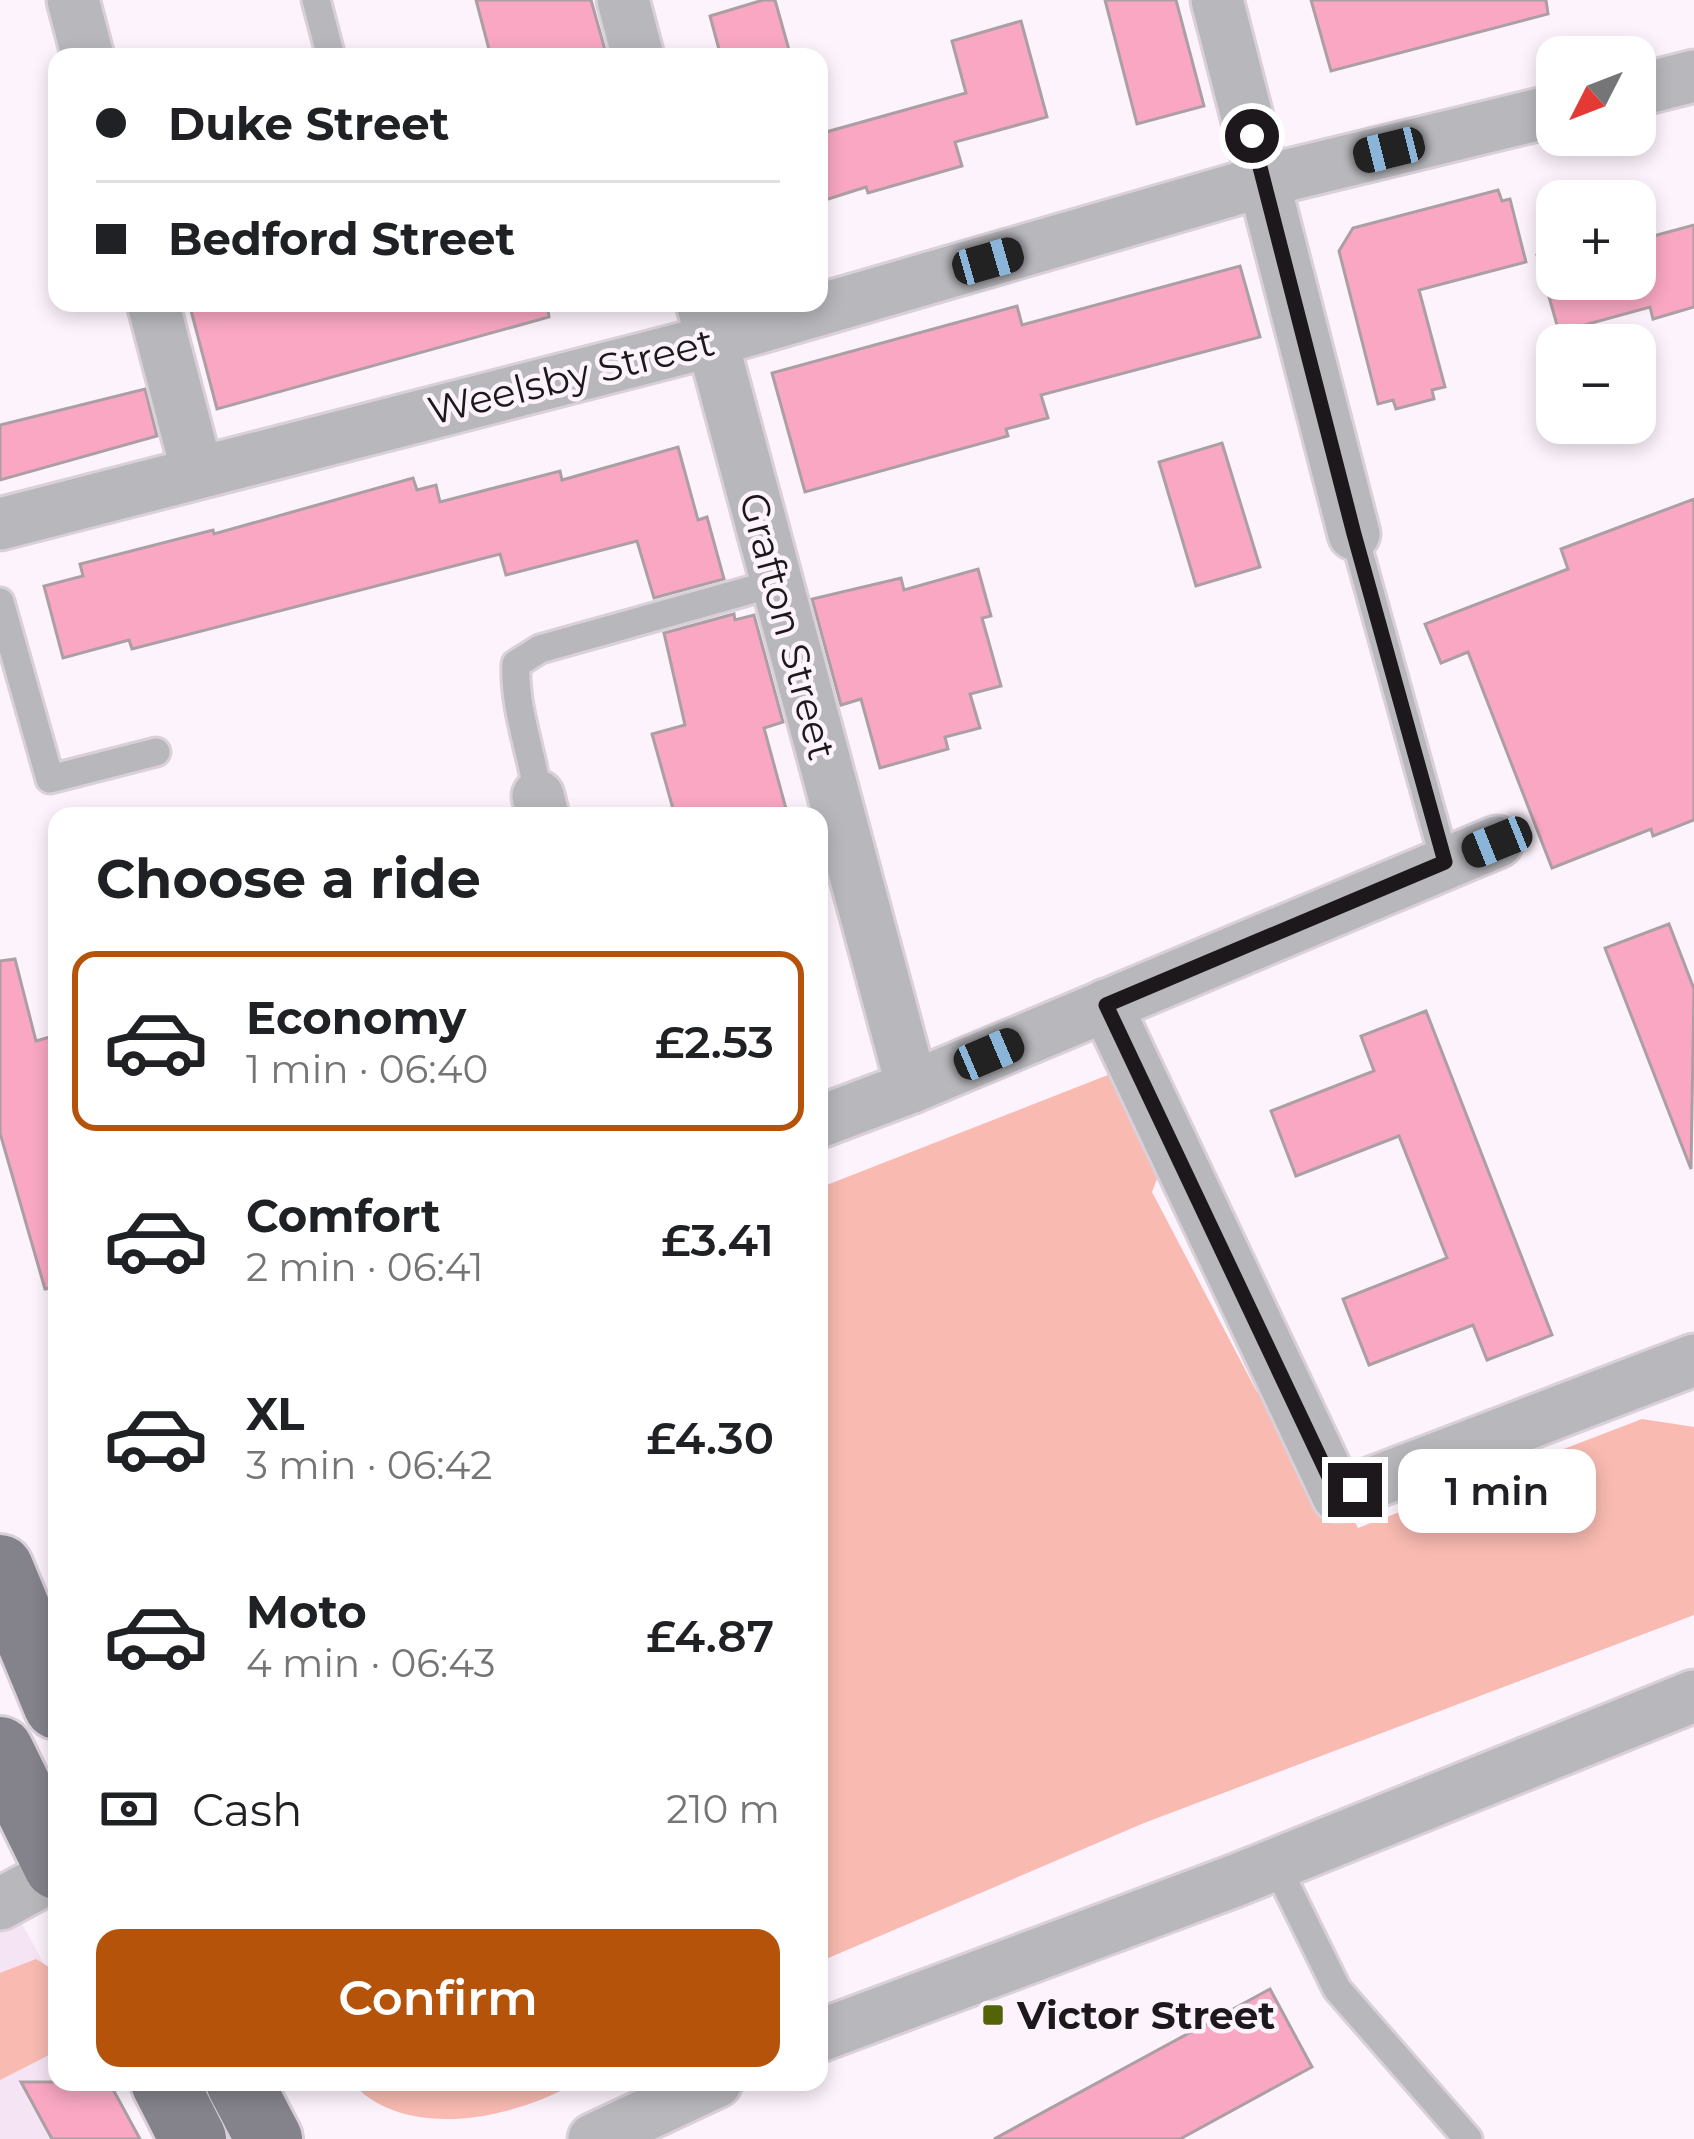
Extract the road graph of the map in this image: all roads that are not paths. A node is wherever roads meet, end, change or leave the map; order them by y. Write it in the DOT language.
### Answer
graph roads {
  1 [pos="73,0"];
  2 [pos="316,0"];
  3 [pos="623,0"];
  4 [pos="1217,0"];
  5 [pos="86,48"];
  6 [pos="329,48"];
  7 [pos="636,48"];
  8 [pos="1694,76"];
  9 [pos="1656,86"];
  10 [pos="1536,115"];
  11 [pos="1264,181"];
  12 [pos="828,291"];
  13 [pos="155,312"];
  14 [pos="747,312"];
  15 [pos="707,322"];
  16 [pos="197,471"];
  17 [pos="0,524"];
  18 [pos="1354,534"];
  19 [pos="776,583"];
  20 [pos="0,602"];
  21 [pos="156,752"];
  22 [pos="541,806"];
  23 [pos="1497,842"];
  24 [pos="1445,862"];
  25 [pos="1106,1005"];
  26 [pos="912,1087"];
  27 [pos="828,1119"];
  28 [pos="1694,1360"];
  29 [pos="0,1568"];
  30 [pos="48,1684"];
  31 [pos="1694,1696"];
  32 [pos="0,1750"];
  33 [pos="48,1850"];
  34 [pos="1275,1863"];
  35 [pos="48,1875"];
  36 [pos="0,1904"];
  37 [pos="828,2033"];
  38 [pos="169,2091"];
  39 [pos="244,2091"];
  40 [pos="697,2091"];
  41 [pos="194,2139"];
  42 [pos="269,2139"];
  43 [pos="594,2139"];
  44 [pos="1468,2139"];
  1 -- 5 [label="street"];
  2 -- 6 [label="lane"];
  3 -- 7 [label="street"];
  4 -- 11 [label="street"];
  8 -- 9 [label="street"];
  10 -- 11 [label="street, Weelsby Street"];
  11 -- 12 [label="street, Weelsby Street"];
  11 -- 18 [label="street"];
  13 -- 16 [label="street"];
  14 -- 15 [label="street, Weelsby Street"];
  15 -- 16 [label="street, Weelsby Street"];
  15 -- 19 [label="street, Grafton Street"];
  16 -- 17 [label="street, Weelsby Street"];
  18 -- 24 [label="lane"];
  19 -- 22 [label="lane"];
  19 -- 26 [label="street, Grafton Street"];
  20 -- 21 [label="lane"];
  23 -- 24 [label="street"];
  24 -- 25 [label="street"];
  25 -- 26 [label="street"];
  25 -- 28 [label="street"];
  26 -- 27 [label="street"];
  29 -- 30 [label="main road"];
  31 -- 34 [label="street"];
  32 -- 33 [label="main road"];
  34 -- 37 [label="street"];
  34 -- 44 [label="lane"];
  35 -- 36 [label="street"];
  38 -- 41 [label="main road"];
  39 -- 42 [label="main road"];
  40 -- 43 [label="street"];
}
